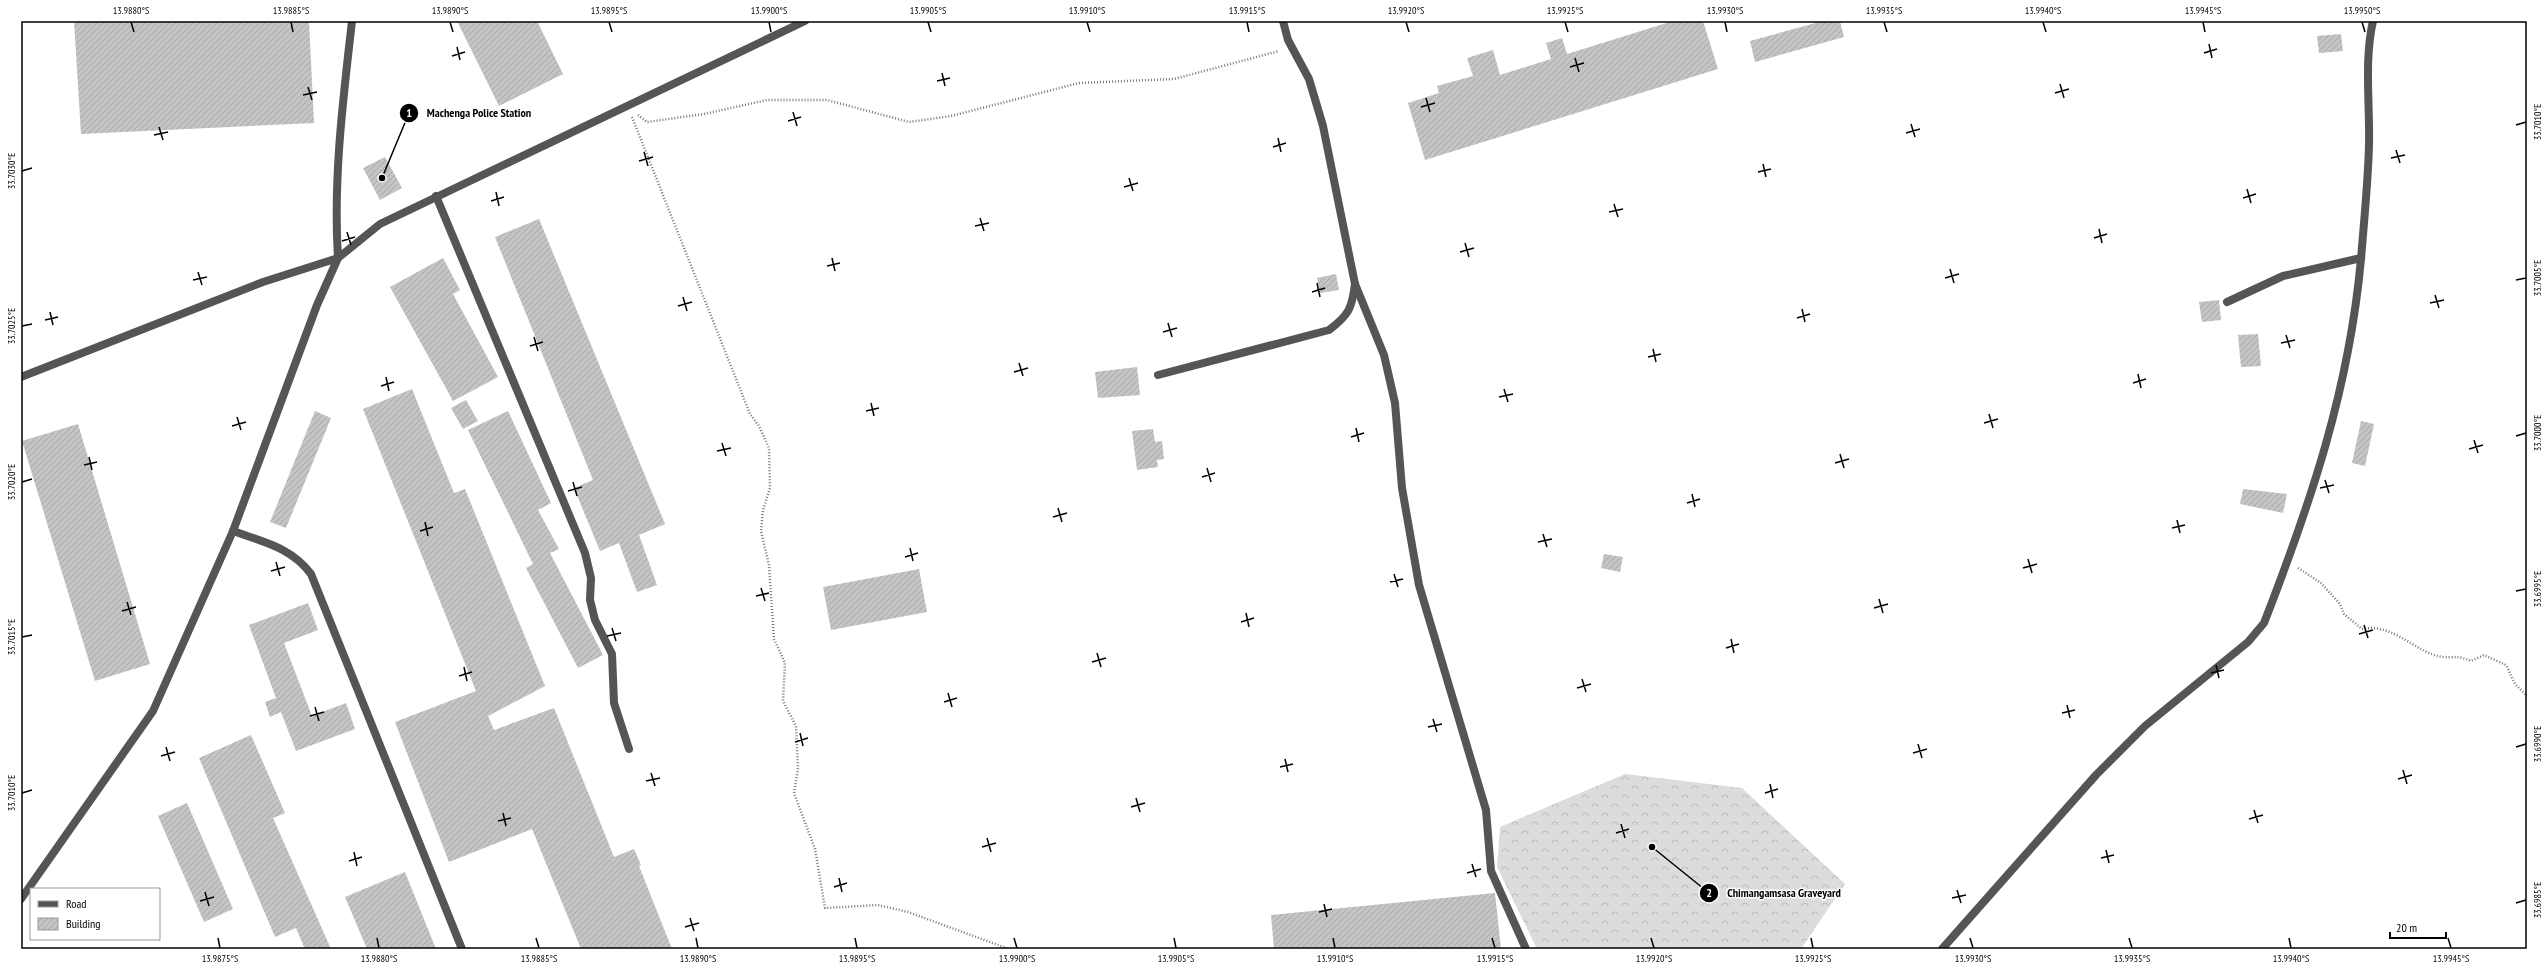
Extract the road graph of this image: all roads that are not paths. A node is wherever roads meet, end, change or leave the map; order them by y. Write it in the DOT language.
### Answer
graph roads {
  1 [pos="352,21"];
  2 [pos="805,21"];
  3 [pos="1283,21"];
  4 [pos="2373,21"];
  5 [pos="436,196"];
  6 [pos="338,258"];
  7 [pos="2361,258"];
  8 [pos="1355,284"];
  9 [pos="2227,302"];
  10 [pos="1158,375"];
  11 [pos="21,377"];
  12 [pos="233,531"];
  13 [pos="629,749"];
  14 [pos="21,898"];
  15 [pos="462,949"];
  16 [pos="1526,949"];
  17 [pos="1942,949"];
  1 -- 6 [label="street"];
  2 -- 5 [label="street"];
  3 -- 8 [label="street"];
  4 -- 7 [label="street"];
  5 -- 6 [label="street"];
  5 -- 13 [label="street"];
  6 -- 11 [label="street"];
  6 -- 12 [label="street"];
  7 -- 9 [label="street"];
  7 -- 17 [label="street"];
  8 -- 10 [label="street"];
  8 -- 16 [label="street"];
  12 -- 14 [label="street"];
  12 -- 15 [label="street"];
}
